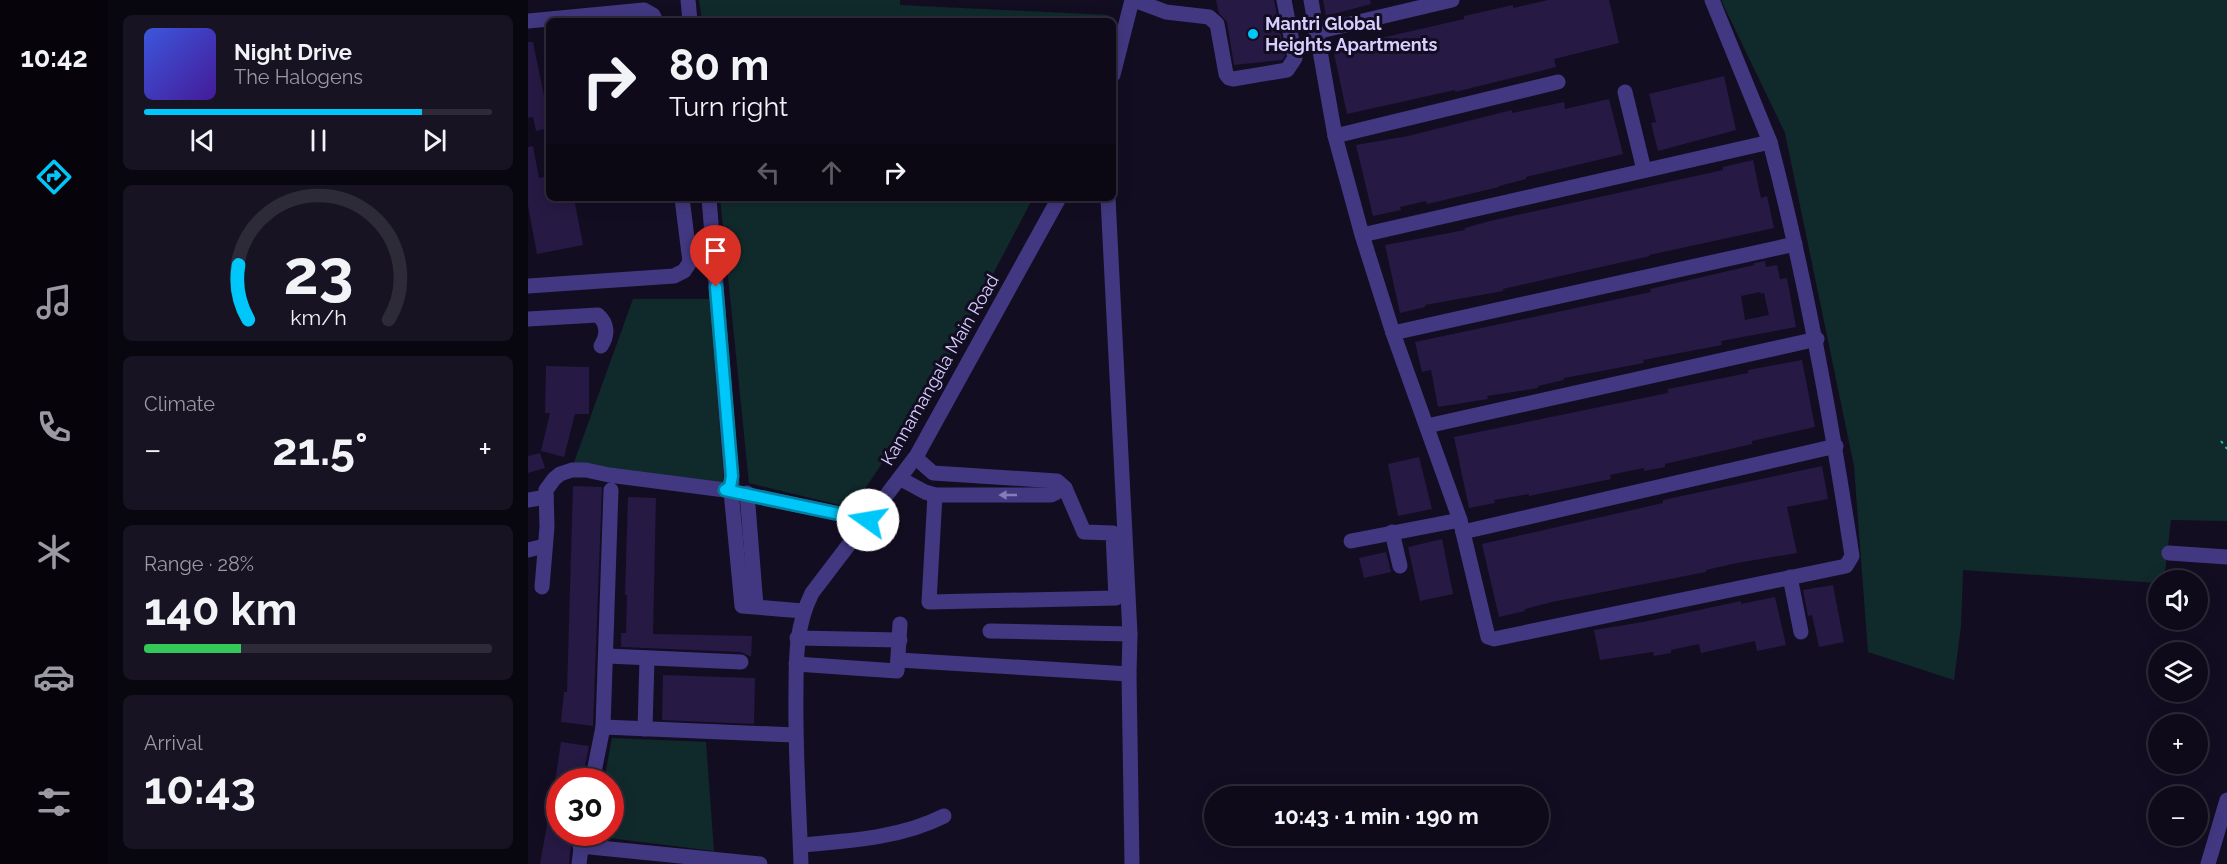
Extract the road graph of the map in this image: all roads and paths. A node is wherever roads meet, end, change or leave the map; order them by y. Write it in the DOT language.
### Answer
graph roads {
  1 [pos="688,0"];
  2 [pos="1133,0"];
  3 [pos="1284,0"];
  4 [pos="1311,0"];
  5 [pos="1452,0"];
  6 [pos="1712,0"];
  7 [pos="1168,6"];
  8 [pos="560,18"];
  9 [pos="654,18"];
  10 [pos="690,18"];
  11 [pos="546,19"];
  12 [pos="528,21"];
  13 [pos="1316,32"];
  14 [pos="1116,64"];
  15 [pos="1558,82"];
  16 [pos="1625,92"];
  17 [pos="1335,136"];
  18 [pos="1770,142"];
  19 [pos="1644,170"];
  20 [pos="682,201"];
  21 [pos="709,201"];
  22 [pos="1057,201"];
  23 [pos="1108,201"];
  24 [pos="1362,235"];
  25 [pos="1795,244"];
  26 [pos="528,286"];
  27 [pos="528,319"];
  28 [pos="1393,333"];
  29 [pos="1817,339"];
  30 [pos="601,346"];
  31 [pos="1427,426"];
  32 [pos="2221,441"];
  33 [pos="1836,446"];
  34 [pos="2227,449"];
  35 [pos="915,458"];
  36 [pos="901,479"];
  37 [pos="1065,488"];
  38 [pos="611,490"];
  39 [pos="728,490"];
  40 [pos="747,494"];
  41 [pos="935,495"];
  42 [pos="546,496"];
  43 [pos="528,500"];
  44 [pos="868,520"];
  45 [pos="1462,526"];
  46 [pos="1392,532"];
  47 [pos="1351,541"];
  48 [pos="545,546"];
  49 [pos="528,550"];
  50 [pos="2169,553"];
  51 [pos="2227,556"];
  52 [pos="1400,566"];
  53 [pos="1790,577"];
  54 [pos="542,587"];
  55 [pos="756,606"];
  56 [pos="802,611"];
  57 [pos="900,624"];
  58 [pos="990,631"];
  59 [pos="1801,632"];
  60 [pos="1130,634"];
  61 [pos="797,638"];
  62 [pos="900,640"];
  63 [pos="606,656"];
  64 [pos="647,658"];
  65 [pos="899,660"];
  66 [pos="741,662"];
  67 [pos="796,664"];
  68 [pos="1129,674"];
  69 [pos="603,727"];
  70 [pos="645,729"];
  71 [pos="795,735"];
  72 [pos="595,768"];
  73 [pos="2227,800"];
  74 [pos="944,816"];
  75 [pos="624,845"];
  76 [pos="801,845"];
  77 [pos="580,846"];
  78 [pos="579,864"];
  79 [pos="760,864"];
  80 [pos="801,864"];
  81 [pos="1132,864"];
  82 [pos="2208,864"];
  1 -- 10 [label="street"];
  2 -- 7 [label="street"];
  2 -- 14 [label="street"];
  3 -- 7 [label="street"];
  4 -- 13 [label="street"];
  5 -- 13 [label="street"];
  6 -- 18 [label="street"];
  8 -- 9 [label="street"];
  11 -- 12 [label="street"];
  13 -- 17 [label="street"];
  15 -- 17 [label="street"];
  16 -- 19 [label="street"];
  17 -- 24 [label="street"];
  18 -- 19 [label="street"];
  18 -- 25 [label="street"];
  19 -- 24 [label="street"];
  20 -- 26 [label="street"];
  21 -- 39 [label="street"];
  22 -- 35 [label="street, Kannamangala Main Road"];
  23 -- 60 [label="street"];
  24 -- 28 [label="street"];
  25 -- 28 [label="street"];
  25 -- 29 [label="street"];
  27 -- 30 [label="street"];
  28 -- 31 [label="street"];
  29 -- 31 [label="street"];
  29 -- 33 [label="street"];
  31 -- 45 [label="street"];
  32 -- 34 [label="path"];
  33 -- 45 [label="street"];
  33 -- 53 [label="street"];
  35 -- 36 [label="street, Kannamangala Main Road"];
  35 -- 37 [label="street"];
  36 -- 41 [label="street"];
  36 -- 44 [label="street, Kannamangala Main Road"];
  37 -- 41 [label="street, one-way"];
  37 -- 41 [label="street"];
  38 -- 63 [label="street"];
  39 -- 40 [label="street"];
  39 -- 42 [label="street"];
  39 -- 55 [label="street"];
  40 -- 44 [label="street"];
  40 -- 55 [label="street"];
  42 -- 43 [label="street"];
  42 -- 48 [label="street"];
  44 -- 56 [label="street, Kannamangala Main Road"];
  45 -- 46 [label="street"];
  45 -- 53 [label="street"];
  46 -- 47 [label="street"];
  46 -- 52 [label="street"];
  48 -- 49 [label="street"];
  48 -- 54 [label="street"];
  50 -- 51 [label="street"];
  53 -- 59 [label="street"];
  55 -- 56 [label="street"];
  56 -- 61 [label="street, Kannamangala Main Road"];
  57 -- 62 [label="street"];
  58 -- 60 [label="street"];
  60 -- 68 [label="street"];
  61 -- 62 [label="street"];
  61 -- 67 [label="street, Kannamangala Main Road"];
  62 -- 65 [label="street"];
  63 -- 64 [label="street"];
  63 -- 69 [label="street"];
  64 -- 66 [label="street"];
  64 -- 70 [label="street"];
  65 -- 67 [label="street"];
  65 -- 68 [label="street"];
  67 -- 71 [label="street, Kannamangala Main Road"];
  68 -- 81 [label="street"];
  69 -- 70 [label="street"];
  69 -- 72 [label="street"];
  70 -- 71 [label="street"];
  71 -- 76 [label="street, Kannamangala Main Road"];
  73 -- 82 [label="street"];
  74 -- 76 [label="street"];
  75 -- 79 [label="street"];
  76 -- 80 [label="street, Kannamangala Main Road"];
  77 -- 78 [label="street"];
}
